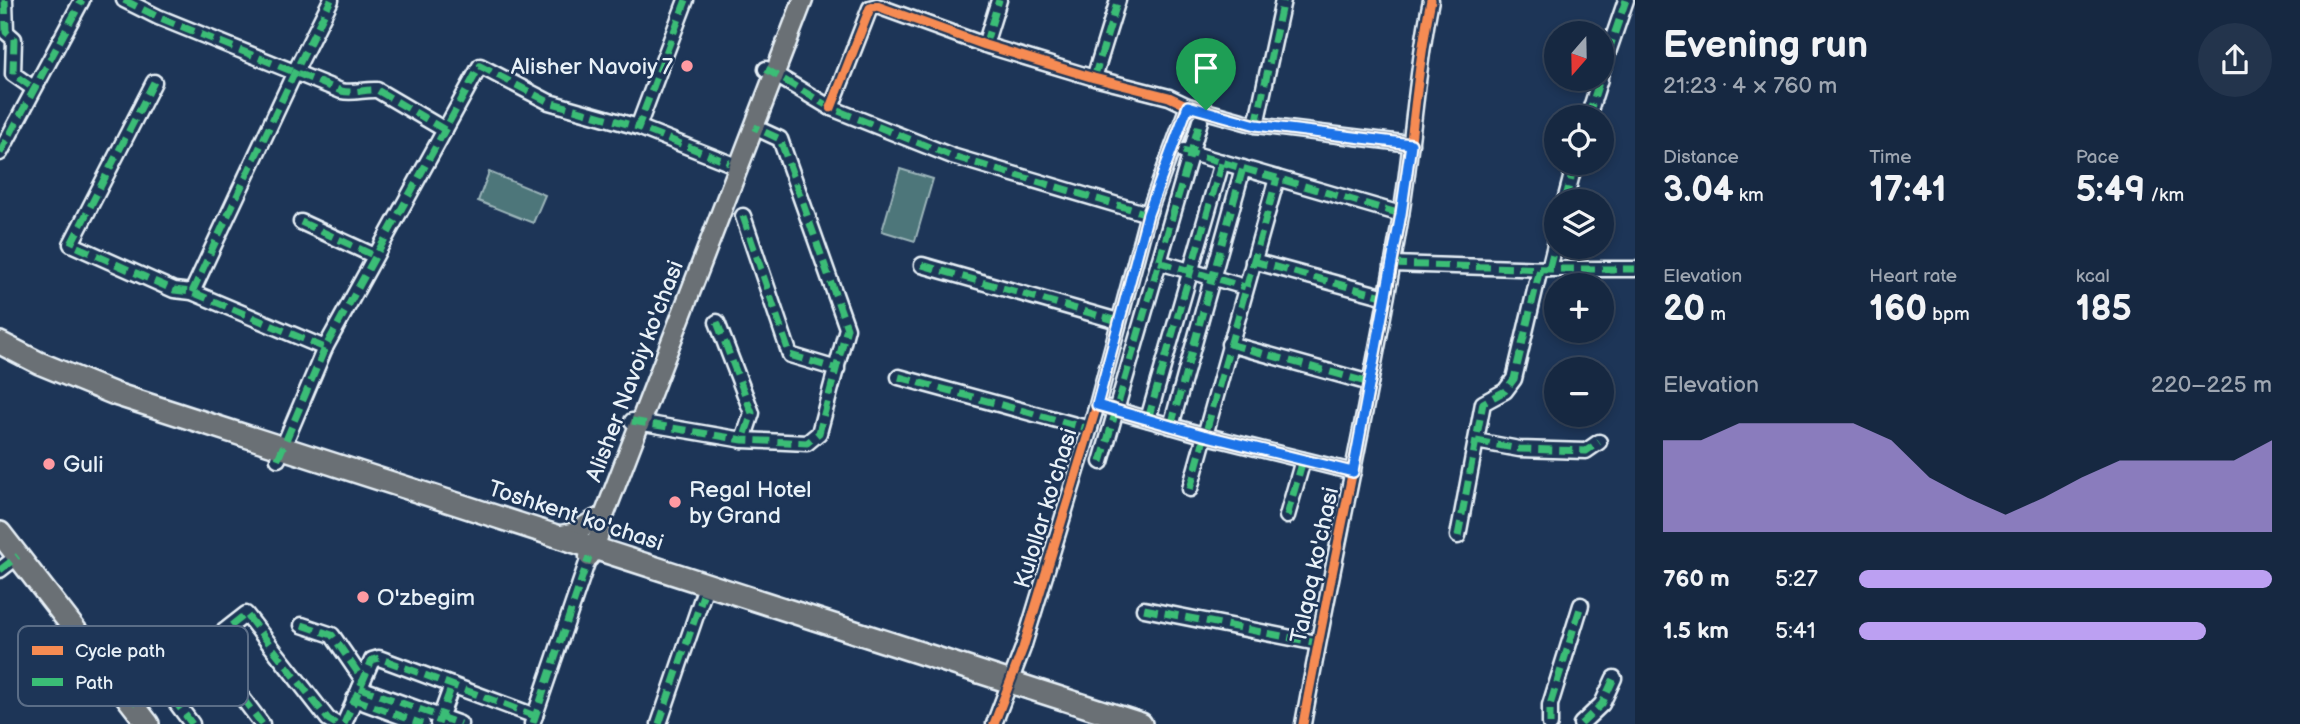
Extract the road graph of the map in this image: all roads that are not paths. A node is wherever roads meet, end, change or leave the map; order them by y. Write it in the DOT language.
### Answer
graph roads {
  1 [pos="5,0"];
  2 [pos="82,0"];
  3 [pos="124,0"];
  4 [pos="331,0"];
  5 [pos="686,0"];
  6 [pos="792,0"];
  7 [pos="803,0"];
  8 [pos="999,0"];
  9 [pos="1118,0"];
  10 [pos="1431,0"];
  11 [pos="1626,0"];
  12 [pos="1283,1"];
  13 [pos="1614,35"];
  14 [pos="985,46"];
  15 [pos="770,71"];
  16 [pos="295,72"];
  17 [pos="1094,78"];
  18 [pos="154,82"];
  19 [pos="33,88"];
  20 [pos="1188,106"];
  21 [pos="831,108"];
  22 [pos="1199,121"];
  23 [pos="1256,125"];
  24 [pos="638,127"];
  25 [pos="754,127"];
  26 [pos="445,130"];
  27 [pos="1411,144"];
  28 [pos="1172,147"];
  29 [pos="0,153"];
  30 [pos="1190,153"];
  31 [pos="1222,162"];
  32 [pos="729,163"];
  33 [pos="1243,168"];
  34 [pos="1277,177"];
  35 [pos="1148,214"];
  36 [pos="1401,214"];
  37 [pos="743,216"];
  38 [pos="301,222"];
  39 [pos="375,256"];
  40 [pos="1548,259"];
  41 [pos="1252,261"];
  42 [pos="1159,262"];
  43 [pos="1392,264"];
  44 [pos="922,265"];
  45 [pos="1544,269"];
  46 [pos="1635,270"];
  47 [pos="1191,271"];
  48 [pos="1213,278"];
  49 [pos="1245,287"];
  50 [pos="192,292"];
  51 [pos="1386,296"];
  52 [pos="1118,321"];
  53 [pos="717,322"];
  54 [pos="0,343"];
  55 [pos="1229,344"];
  56 [pos="325,348"];
  57 [pos="0,356"];
  58 [pos="836,369"];
  59 [pos="899,377"];
  60 [pos="1370,383"];
  61 [pos="1097,405"];
  62 [pos="1116,410"];
  63 [pos="1147,419"];
  64 [pos="636,422"];
  65 [pos="1171,426"];
  66 [pos="1090,429"];
  67 [pos="1203,435"];
  68 [pos="743,440"];
  69 [pos="1476,441"];
  70 [pos="1599,442"];
  71 [pos="280,454"];
  72 [pos="1303,460"];
  73 [pos="1101,462"];
  74 [pos="1353,472"];
  75 [pos="1190,489"];
  76 [pos="1287,516"];
  77 [pos="599,520"];
  78 [pos="0,533"];
  79 [pos="557,536"];
  80 [pos="1458,536"];
  81 [pos="591,551"];
  82 [pos="18,556"];
  83 [pos="624,558"];
  84 [pos="0,570"];
  85 [pos="703,595"];
  86 [pos="1581,606"];
  87 [pos="1144,609"];
  88 [pos="302,625"];
  89 [pos="72,626"];
  90 [pos="231,626"];
  91 [pos="1317,643"];
  92 [pos="1614,678"];
  93 [pos="452,685"];
  94 [pos="1008,687"];
  95 [pos="359,689"];
  96 [pos="248,705"];
  97 [pos="134,706"];
  98 [pos="179,706"];
  99 [pos="439,720"];
  100 [pos="533,720"];
  101 [pos="330,722"];
  102 [pos="148,724"];
  103 [pos="192,724"];
  104 [pos="262,724"];
  105 [pos="344,724"];
  106 [pos="422,724"];
  107 [pos="460,724"];
  108 [pos="659,724"];
  109 [pos="994,724"];
  110 [pos="1099,724"];
  111 [pos="1141,724"];
  112 [pos="1303,724"];
  113 [pos="1550,724"];
  114 [pos="1581,724"];
  1 -- 19 [label="street"];
  2 -- 19 [label="street"];
  3 -- 16 [label="street"];
  4 -- 16 [label="street"];
  5 -- 24 [label="street"];
  6 -- 15 [label="main road, Alisher Navoiy ko'chasi"];
  7 -- 15 [label="main road, Alisher Navoiy ko'chasi"];
  8 -- 14 [label="street"];
  9 -- 17 [label="street"];
  10 -- 27 [label="street, Talqoq ko'chasi"];
  11 -- 13 [label="street"];
  12 -- 23 [label="street"];
  14 -- 17 [label="street"];
  14 -- 21 [label="street"];
  15 -- 21 [label="street"];
  15 -- 25 [label="main road, Alisher Navoiy ko'chasi"];
  15 -- 32 [label="main road, Alisher Navoiy ko'chasi"];
  16 -- 26 [label="street"];
  16 -- 50 [label="street"];
  17 -- 20 [label="street"];
  18 -- 50 [label="street"];
  19 -- 29 [label="street"];
  20 -- 23 [label="street"];
  20 -- 28 [label="street, Kulollar ko'chasi"];
  21 -- 35 [label="street"];
  22 -- 30 [label="street"];
  23 -- 27 [label="street"];
  24 -- 26 [label="street"];
  24 -- 32 [label="street"];
  25 -- 58 [label="street"];
  25 -- 64 [label="main road, Alisher Navoiy ko'chasi"];
  26 -- 39 [label="street"];
  27 -- 36 [label="street, Talqoq ko'chasi"];
  28 -- 30 [label="street"];
  28 -- 35 [label="street, Kulollar ko'chasi"];
  30 -- 31 [label="street"];
  30 -- 42 [label="street"];
  31 -- 33 [label="street"];
  31 -- 47 [label="street"];
  32 -- 64 [label="main road, Alisher Navoiy ko'chasi"];
  33 -- 34 [label="street"];
  33 -- 48 [label="street"];
  34 -- 36 [label="street"];
  34 -- 41 [label="street"];
  35 -- 52 [label="street, Kulollar ko'chasi"];
  36 -- 43 [label="street, Talqoq ko'chasi"];
  37 -- 58 [label="street"];
  38 -- 39 [label="street"];
  39 -- 56 [label="street"];
  40 -- 45 [label="street"];
  41 -- 49 [label="street"];
  41 -- 51 [label="street"];
  42 -- 47 [label="street"];
  42 -- 62 [label="street"];
  43 -- 45 [label="street"];
  43 -- 51 [label="street, Talqoq ko'chasi"];
  44 -- 52 [label="street"];
  45 -- 46 [label="street"];
  45 -- 69 [label="street"];
  47 -- 48 [label="street"];
  47 -- 63 [label="street"];
  48 -- 49 [label="street"];
  48 -- 65 [label="street"];
  49 -- 55 [label="street"];
  50 -- 56 [label="street"];
  51 -- 60 [label="street, Talqoq ko'chasi"];
  52 -- 61 [label="street, Kulollar ko'chasi"];
  53 -- 68 [label="street"];
  54 -- 71 [label="highway, Toshkent ko'chasi"];
  55 -- 60 [label="street"];
  55 -- 67 [label="street"];
  56 -- 71 [label="street"];
  57 -- 71 [label="highway, Toshkent ko'chasi"];
  58 -- 68 [label="street"];
  59 -- 66 [label="street, Kulollar ko'chasi"];
  60 -- 74 [label="street, Talqoq ko'chasi"];
  61 -- 62 [label="street, Kulollar ko'chasi"];
  61 -- 66 [label="street, Kulollar ko'chasi"];
  62 -- 63 [label="street, Kulollar ko'chasi"];
  62 -- 73 [label="street"];
  63 -- 65 [label="street, Kulollar ko'chasi"];
  64 -- 68 [label="street"];
  64 -- 77 [label="main road, Alisher Navoiy ko'chasi"];
  65 -- 67 [label="street, Kulollar ko'chasi"];
  66 -- 94 [label="street, Kulollar ko'chasi"];
  67 -- 72 [label="street, Kulollar ko'chasi"];
  67 -- 75 [label="street"];
  69 -- 70 [label="street"];
  69 -- 80 [label="street"];
  71 -- 79 [label="highway, Toshkent ko'chasi"];
  71 -- 81 [label="highway, Toshkent ko'chasi"];
  72 -- 74 [label="street, Kulollar ko'chasi"];
  72 -- 76 [label="street"];
  74 -- 91 [label="street, Talqoq ko'chasi"];
  77 -- 79 [label="main road"];
  77 -- 81 [label="main road, Alisher Navoiy ko'chasi"];
  77 -- 83 [label="main road"];
  78 -- 82 [label="highway"];
  79 -- 81 [label="highway, Toshkent ko'chasi"];
  81 -- 83 [label="highway, Toshkent ko'chasi"];
  81 -- 85 [label="highway, Toshkent ko'chasi"];
  81 -- 100 [label="street"];
  82 -- 84 [label="street"];
  82 -- 89 [label="highway"];
  83 -- 94 [label="highway, Toshkent ko'chasi"];
  85 -- 94 [label="highway, Toshkent ko'chasi"];
  85 -- 108 [label="street"];
  86 -- 113 [label="street"];
  87 -- 91 [label="street"];
  88 -- 95 [label="street"];
  90 -- 101 [label="street"];
  91 -- 112 [label="street, Talqoq ko'chasi"];
  92 -- 114 [label="street"];
  93 -- 95 [label="street"];
  93 -- 99 [label="street"];
  93 -- 100 [label="street"];
  94 -- 109 [label="street, Kulollar ko'chasi"];
  94 -- 110 [label="highway, Toshkent ko'chasi"];
  94 -- 111 [label="highway, Toshkent ko'chasi"];
  95 -- 99 [label="street"];
  95 -- 105 [label="street"];
  95 -- 106 [label="street"];
  96 -- 104 [label="street"];
  97 -- 102 [label="highway"];
  98 -- 103 [label="street"];
  99 -- 107 [label="street"];
}
